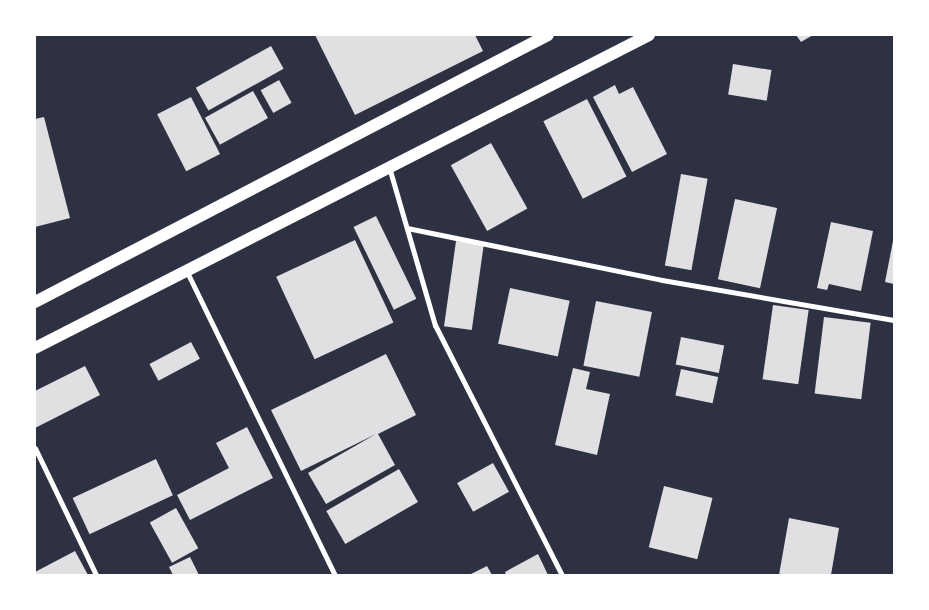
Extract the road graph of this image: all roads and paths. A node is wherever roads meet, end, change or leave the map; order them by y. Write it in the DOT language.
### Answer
graph roads {
  1 [pos="548,35"];
  2 [pos="648,35"];
  3 [pos="389,167"];
  4 [pos="407,228"];
  5 [pos="186,271"];
  6 [pos="35,302"];
  7 [pos="894,320"];
  8 [pos="35,348"];
  9 [pos="35,448"];
  10 [pos="96,575"];
  11 [pos="335,575"];
  12 [pos="562,575"];
  1 -- 6 [label="main road"];
  2 -- 3 [label="main road"];
  3 -- 4 [label="street"];
  3 -- 5 [label="main road"];
  4 -- 7 [label="street"];
  4 -- 12 [label="street"];
  5 -- 8 [label="main road"];
  5 -- 11 [label="street"];
  9 -- 10 [label="street"];
}
